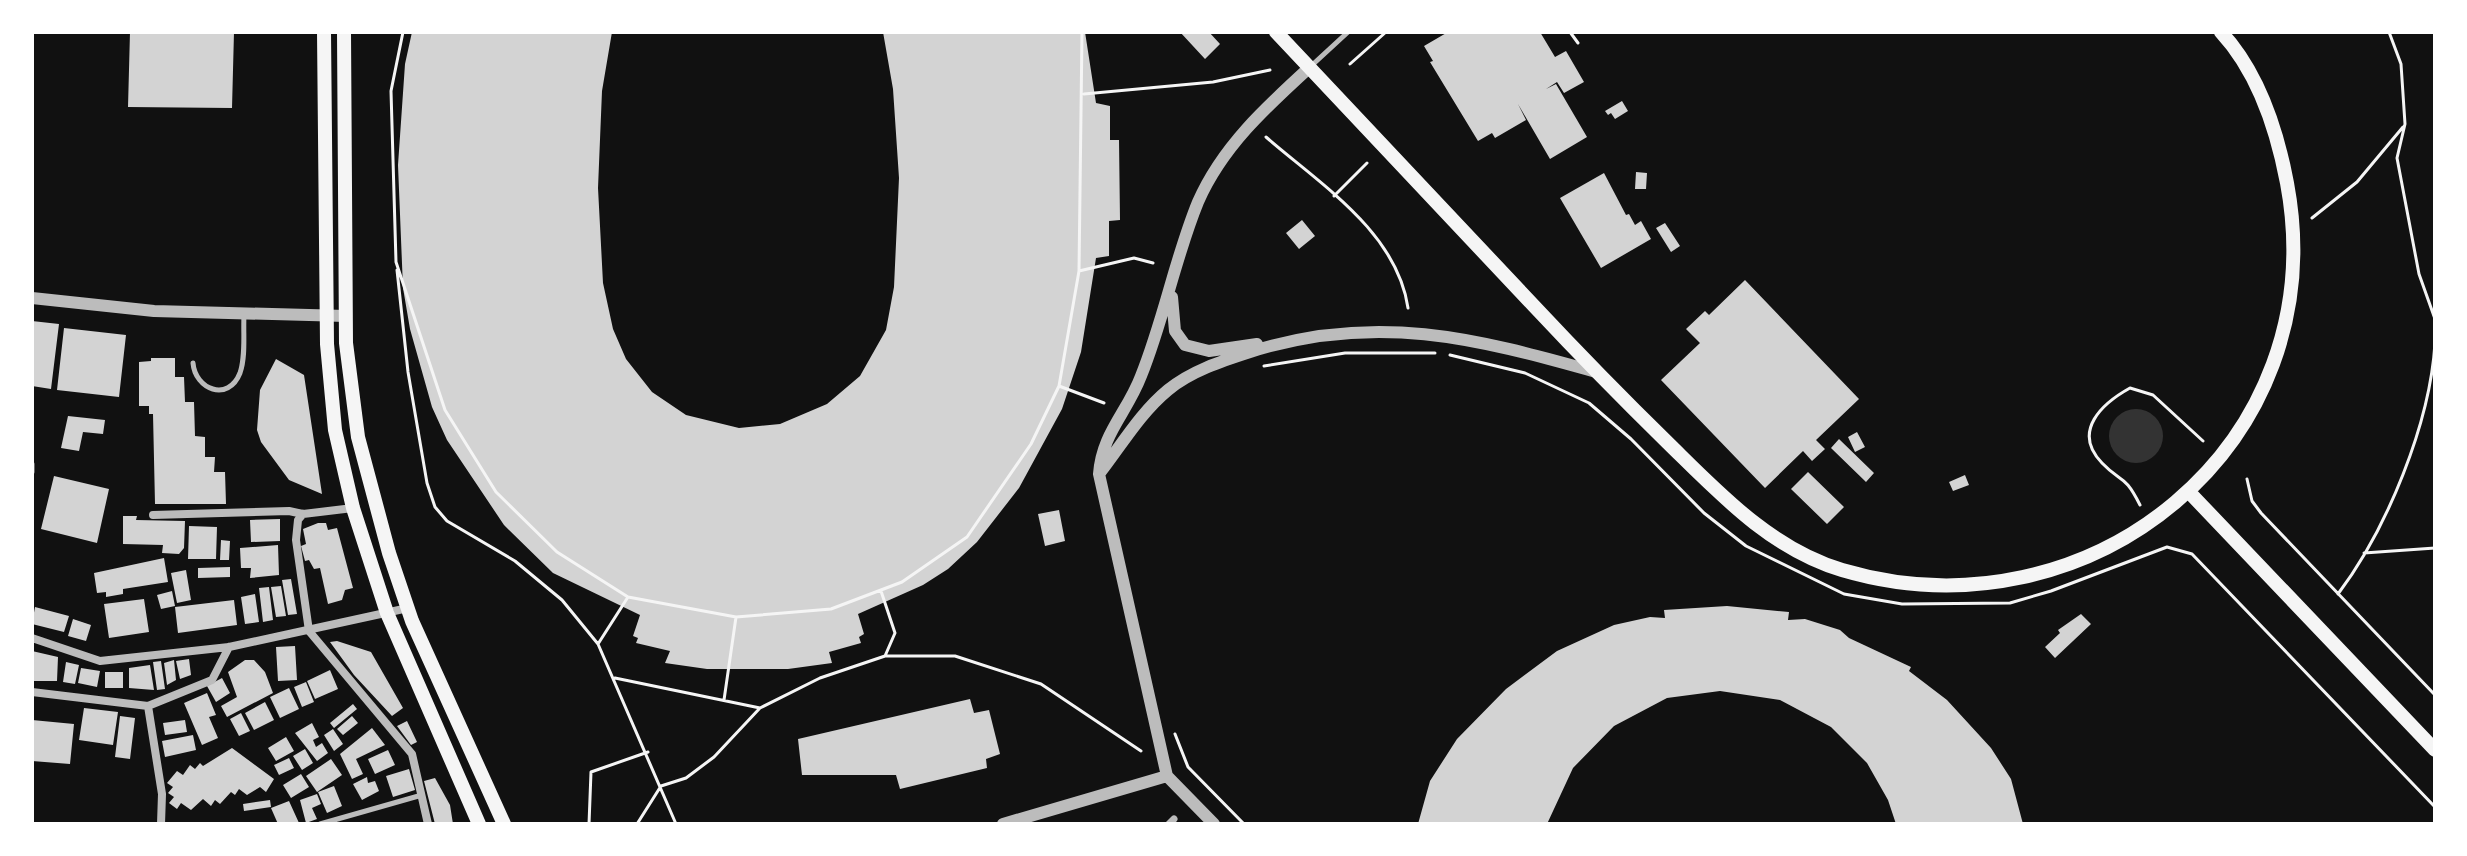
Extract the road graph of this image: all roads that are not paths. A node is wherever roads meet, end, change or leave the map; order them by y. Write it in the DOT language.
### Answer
graph roads {
  1 [pos="324,32"];
  2 [pos="344,32"];
  3 [pos="1276,32"];
  4 [pos="1348,32"];
  5 [pos="2221,32"];
  6 [pos="2234,40"];
  7 [pos="1310,67"];
  8 [pos="1172,284"];
  9 [pos="32,298"];
  10 [pos="244,314"];
  11 [pos="327,316"];
  12 [pos="346,316"];
  13 [pos="1304,338"];
  14 [pos="193,363"];
  15 [pos="1596,372"];
  16 [pos="32,464"];
  17 [pos="32,472"];
  18 [pos="1099,474"];
  19 [pos="2189,492"];
  20 [pos="353,508"];
  21 [pos="303,514"];
  22 [pos="153,515"];
  23 [pos="408,608"];
  24 [pos="387,613"];
  25 [pos="309,631"];
  26 [pos="32,638"];
  27 [pos="229,647"];
  28 [pos="32,692"];
  29 [pos="148,706"];
  30 [pos="2435,750"];
  31 [pos="1167,776"];
  32 [pos="422,795"];
  33 [pos="161,824"];
  34 [pos="320,824"];
  35 [pos="428,824"];
  36 [pos="479,824"];
  37 [pos="504,824"];
  38 [pos="1003,824"];
  39 [pos="1214,824"];
  1 -- 11 [label="main road"];
  2 -- 12 [label="main road"];
  3 -- 7 [label="main road"];
  4 -- 7 [label="lane"];
  5 -- 6 [label="main road"];
  6 -- 19 [label="main road"];
  7 -- 8 [label="street"];
  7 -- 15 [label="main road"];
  8 -- 13 [label="street"];
  8 -- 18 [label="street"];
  9 -- 10 [label="street"];
  10 -- 11 [label="street"];
  10 -- 14 [label="lane"];
  11 -- 12 [label="street"];
  11 -- 20 [label="main road"];
  12 -- 23 [label="main road"];
  13 -- 15 [label="street"];
  13 -- 18 [label="street"];
  15 -- 19 [label="main road"];
  16 -- 17 [label="lane"];
  18 -- 31 [label="street"];
  19 -- 30 [label="main road"];
  20 -- 21 [label="street"];
  20 -- 24 [label="main road"];
  21 -- 22 [label="street"];
  21 -- 25 [label="street"];
  23 -- 24 [label="street"];
  23 -- 37 [label="main road"];
  24 -- 25 [label="street"];
  24 -- 36 [label="main road"];
  25 -- 27 [label="street"];
  25 -- 32 [label="street"];
  26 -- 27 [label="street"];
  27 -- 29 [label="street"];
  28 -- 29 [label="street"];
  29 -- 33 [label="street"];
  31 -- 38 [label="street"];
  31 -- 39 [label="street"];
  32 -- 34 [label="lane"];
  32 -- 35 [label="street"];
}
